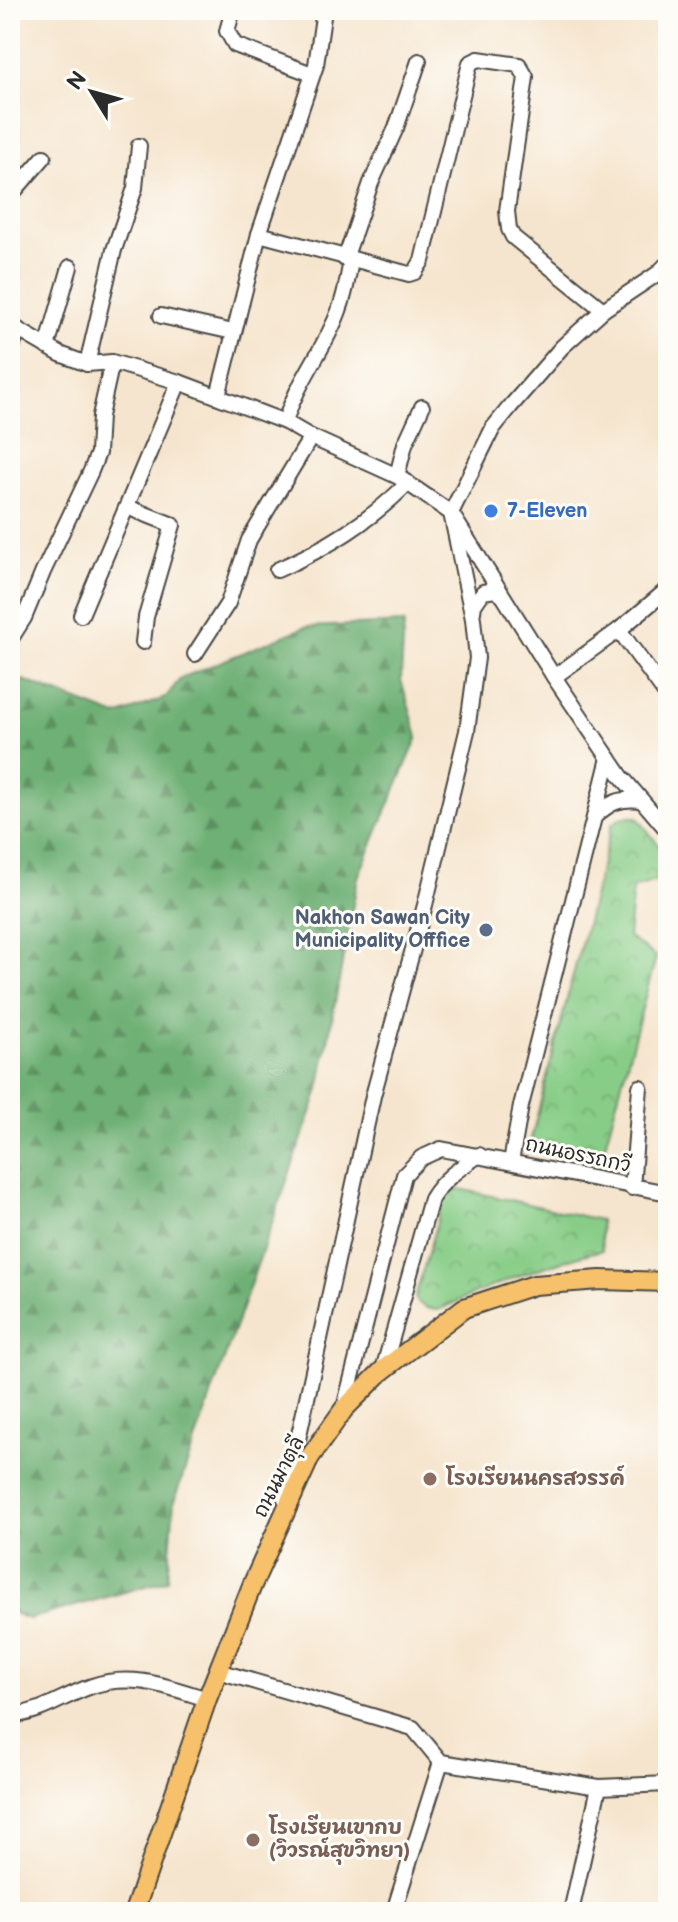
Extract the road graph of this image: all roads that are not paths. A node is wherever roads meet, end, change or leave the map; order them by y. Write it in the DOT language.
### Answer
graph roads {
  1 [pos="233,10"];
  2 [pos="324,10"];
  3 [pos="419,61"];
  4 [pos="312,74"];
  5 [pos="139,146"];
  6 [pos="44,157"];
  7 [pos="10,196"];
  8 [pos="259,234"];
  9 [pos="348,260"];
  10 [pos="668,263"];
  11 [pos="70,267"];
  12 [pos="603,310"];
  13 [pos="161,316"];
  14 [pos="14,328"];
  15 [pos="233,332"];
  16 [pos="47,347"];
  17 [pos="10,353"];
  18 [pos="112,362"];
  19 [pos="87,364"];
  20 [pos="179,382"];
  21 [pos="218,396"];
  22 [pos="422,407"];
  23 [pos="285,422"];
  24 [pos="311,437"];
  25 [pos="402,479"];
  26 [pos="127,507"];
  27 [pos="451,513"];
  28 [pos="277,570"];
  29 [pos="668,589"];
  30 [pos="502,595"];
  31 [pos="81,615"];
  32 [pos="473,619"];
  33 [pos="619,630"];
  34 [pos="10,640"];
  35 [pos="143,642"];
  36 [pos="195,654"];
  37 [pos="554,677"];
  38 [pos="668,697"];
  39 [pos="609,758"];
  40 [pos="641,800"];
  41 [pos="595,816"];
  42 [pos="668,831"];
  43 [pos="640,1087"];
  44 [pos="479,1155"];
  45 [pos="511,1162"];
  46 [pos="632,1188"];
  47 [pos="668,1193"];
  48 [pos="668,1282"];
  49 [pos="383,1370"];
  50 [pos="344,1409"];
  51 [pos="281,1516"];
  52 [pos="218,1671"];
  53 [pos="207,1699"];
  54 [pos="10,1716"];
  55 [pos="441,1762"];
  56 [pos="668,1784"];
  57 [pos="599,1787"];
  58 [pos="394,1911"];
  59 [pos="134,1912"];
  60 [pos="571,1912"];
  1 -- 4 [label="street"];
  2 -- 4 [label="street"];
  3 -- 9 [label="street"];
  4 -- 8 [label="street"];
  5 -- 19 [label="street"];
  6 -- 7 [label="street"];
  8 -- 9 [label="street"];
  8 -- 15 [label="street"];
  9 -- 12 [label="street"];
  9 -- 23 [label="street"];
  10 -- 12 [label="street"];
  11 -- 16 [label="street"];
  12 -- 27 [label="street"];
  13 -- 15 [label="street"];
  14 -- 16 [label="street"];
  14 -- 17 [label="street"];
  15 -- 21 [label="street"];
  16 -- 19 [label="street"];
  18 -- 19 [label="street"];
  18 -- 20 [label="street"];
  18 -- 34 [label="street"];
  20 -- 21 [label="street"];
  20 -- 26 [label="street"];
  21 -- 23 [label="street"];
  22 -- 25 [label="street"];
  23 -- 24 [label="street"];
  24 -- 25 [label="street"];
  24 -- 36 [label="street"];
  25 -- 27 [label="street"];
  25 -- 28 [label="street"];
  26 -- 31 [label="street"];
  26 -- 35 [label="street"];
  27 -- 30 [label="street"];
  27 -- 32 [label="street"];
  29 -- 33 [label="street"];
  30 -- 32 [label="street"];
  30 -- 37 [label="street"];
  32 -- 51 [label="street"];
  33 -- 37 [label="street"];
  33 -- 38 [label="street"];
  37 -- 39 [label="street"];
  39 -- 40 [label="street"];
  39 -- 41 [label="street"];
  40 -- 41 [label="street"];
  40 -- 42 [label="street"];
  41 -- 45 [label="street"];
  43 -- 46 [label="street"];
  44 -- 45 [label="street, ถนนอรรถกวี"];
  44 -- 49 [label="street"];
  44 -- 50 [label="street, ถนนอรรถกวี"];
  45 -- 46 [label="street, ถนนอรรถกวี"];
  46 -- 47 [label="street, ถนนอรรถกวี"];
  48 -- 49 [label="main road, ถนนมาตุลี"];
  49 -- 50 [label="main road, ถนนมาตุลี"];
  50 -- 51 [label="main road, ถนนมาตุลี"];
  51 -- 52 [label="main road, ถนนมาตุลี"];
  52 -- 53 [label="main road, ถนนมาตุลี"];
  52 -- 55 [label="street"];
  53 -- 54 [label="street"];
  53 -- 59 [label="main road, ถนนมาตุลี"];
  55 -- 57 [label="street"];
  55 -- 58 [label="street"];
  56 -- 57 [label="street"];
  57 -- 60 [label="street"];
}
